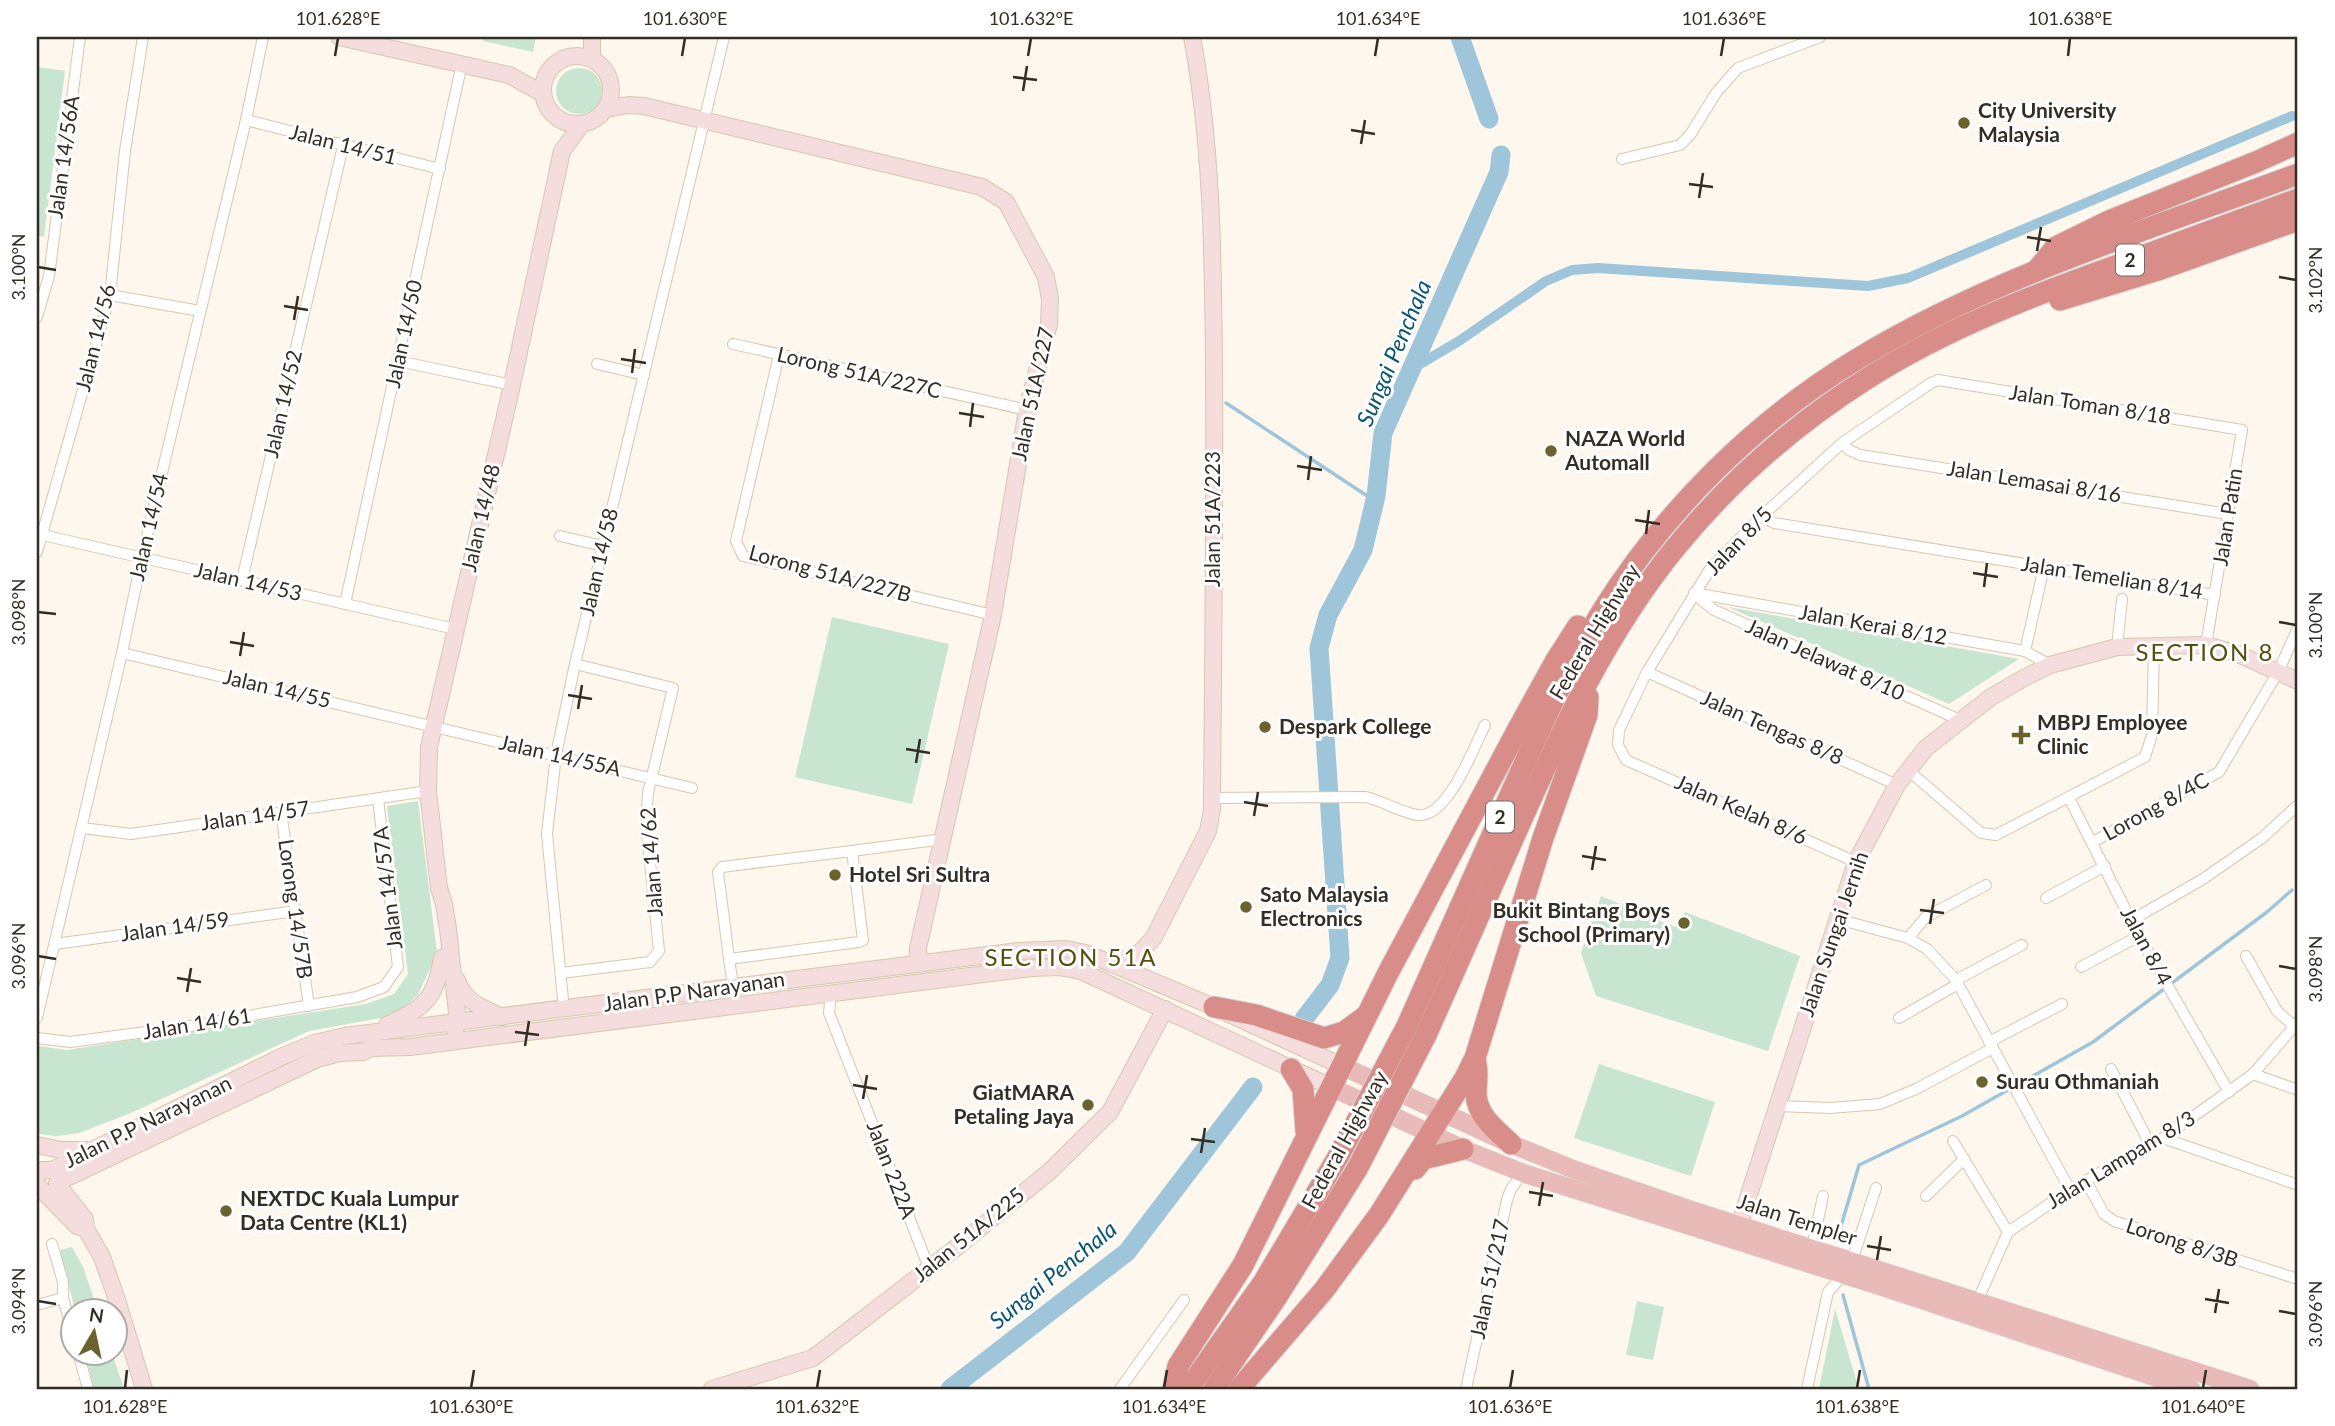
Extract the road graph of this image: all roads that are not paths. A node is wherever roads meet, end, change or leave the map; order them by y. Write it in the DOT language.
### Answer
graph roads {
  1 [pos="80,37"];
  2 [pos="143,37"];
  3 [pos="263,37"];
  4 [pos="339,37"];
  5 [pos="585,37"];
  6 [pos="593,37"];
  7 [pos="724,37"];
  8 [pos="1192,37"];
  9 [pos="1820,37"];
  10 [pos="574,55"];
  11 [pos="592,58"];
  12 [pos="462,64"];
  13 [pos="550,67"];
  14 [pos="509,75"];
  15 [pos="612,88"];
  16 [pos="542,93"];
  17 [pos="644,106"];
  18 [pos="606,109"];
  19 [pos="555,117"];
  20 [pos="705,120"];
  21 [pos="246,121"];
  22 [pos="582,124"];
  23 [pos="2298,143"];
  24 [pos="343,146"];
  25 [pos="562,151"];
  26 [pos="1622,159"];
  27 [pos="440,169"];
  28 [pos="2298,174"];
  29 [pos="2298,199"];
  30 [pos="2298,220"];
  31 [pos="2034,272"];
  32 [pos="110,295"];
  33 [pos="200,312"];
  34 [pos="37,317"];
  35 [pos="1964,327"];
  36 [pos="733,344"];
  37 [pos="779,355"];
  38 [pos="398,361"];
  39 [pos="597,364"];
  40 [pos="644,375"];
  41 [pos="1938,380"];
  42 [pos="512,385"];
  43 [pos="1027,410"];
  44 [pos="2242,430"];
  45 [pos="1843,443"];
  46 [pos="2228,514"];
  47 [pos="1762,516"];
  48 [pos="39,534"];
  49 [pos="560,536"];
  50 [pos="603,546"];
  51 [pos="37,552"];
  52 [pos="1644,552"];
  53 [pos="142,557"];
  54 [pos="2043,567"];
  55 [pos="242,580"];
  56 [pos="1693,593"];
  57 [pos="2215,595"];
  58 [pos="2122,599"];
  59 [pos="345,604"];
  60 [pos="993,615"];
  61 [pos="2298,628"];
  62 [pos="455,629"];
  63 [pos="2206,645"];
  64 [pos="2154,646"];
  65 [pos="2117,647"];
  66 [pos="2025,651"];
  67 [pos="2287,652"];
  68 [pos="122,653"];
  69 [pos="2298,657"];
  70 [pos="575,664"];
  71 [pos="2050,665"];
  72 [pos="2278,671"];
  73 [pos="1647,672"];
  74 [pos="1591,674"];
  75 [pos="2298,681"];
  76 [pos="1960,720"];
  77 [pos="1485,725"];
  78 [pos="432,726"];
  79 [pos="556,755"];
  80 [pos="1626,760"];
  81 [pos="1908,770"];
  82 [pos="652,778"];
  83 [pos="1897,785"];
  84 [pos="689,787"];
  85 [pos="428,792"];
  86 [pos="1212,798"];
  87 [pos="2069,798"];
  88 [pos="377,799"];
  89 [pos="2298,805"];
  90 [pos="282,812"];
  91 [pos="82,828"];
  92 [pos="943,839"];
  93 [pos="2093,842"];
  94 [pos="852,851"];
  95 [pos="1856,862"];
  96 [pos="2105,866"];
  97 [pos="1986,886"];
  98 [pos="2046,898"];
  99 [pos="296,911"];
  100 [pos="1837,919"];
  101 [pos="2132,920"];
  102 [pos="2139,936"];
  103 [pos="1908,938"];
  104 [pos="55,944"];
  105 [pos="2022,945"];
  106 [pos="2246,956"];
  107 [pos="730,959"];
  108 [pos="446,960"];
  109 [pos="918,962"];
  110 [pos="1111,962"];
  111 [pos="2081,967"];
  112 [pos="561,973"];
  113 [pos="1957,982"];
  114 [pos="733,986"];
  115 [pos="831,992"];
  116 [pos="357,997"];
  117 [pos="38,1004"];
  118 [pos="2062,1004"];
  119 [pos="309,1006"];
  120 [pos="1214,1007"];
  121 [pos="1165,1009"];
  122 [pos="564,1010"];
  123 [pos="1367,1016"];
  124 [pos="502,1017"];
  125 [pos="37,1018"];
  126 [pos="1899,1018"];
  127 [pos="2297,1024"];
  128 [pos="453,1026"];
  129 [pos="1416,1030"];
  130 [pos="375,1031"];
  131 [pos="499,1035"];
  132 [pos="37,1038"];
  133 [pos="1991,1045"];
  134 [pos="371,1048"];
  135 [pos="1475,1058"];
  136 [pos="1342,1066"];
  137 [pos="1291,1069"];
  138 [pos="2111,1069"];
  139 [pos="2253,1074"];
  140 [pos="1331,1087"];
  141 [pos="2298,1090"];
  142 [pos="2229,1092"];
  143 [pos="1777,1106"];
  144 [pos="1445,1114"];
  145 [pos="1431,1135"];
  146 [pos="1306,1137"];
  147 [pos="2163,1138"];
  148 [pos="1953,1142"];
  149 [pos="1511,1144"];
  150 [pos="2150,1144"];
  151 [pos="37,1145"];
  152 [pos="1463,1149"];
  153 [pos="90,1150"];
  154 [pos="1964,1158"];
  155 [pos="92,1167"];
  156 [pos="1523,1173"];
  157 [pos="44,1179"];
  158 [pos="2086,1181"];
  159 [pos="2298,1185"];
  160 [pos="1876,1188"];
  161 [pos="2070,1190"];
  162 [pos="1823,1196"];
  163 [pos="1926,1196"];
  164 [pos="1379,1215"];
  165 [pos="85,1224"];
  166 [pos="1737,1232"];
  167 [pos="2008,1232"];
  168 [pos="52,1244"];
  169 [pos="1812,1248"];
  170 [pos="929,1268"];
  171 [pos="1847,1268"];
  172 [pos="2298,1279"];
  173 [pos="62,1296"];
  174 [pos="60,1299"];
  175 [pos="1184,1300"];
  176 [pos="37,1305"];
  177 [pos="1974,1309"];
  178 [pos="82,1366"];
  179 [pos="2159,1384"];
  180 [pos="1467,1388"];
  181 [pos="88,1389"];
  182 [pos="144,1389"];
  183 [pos="712,1389"];
  184 [pos="1121,1389"];
  185 [pos="1173,1389"];
  186 [pos="1188,1389"];
  187 [pos="1214,1389"];
  188 [pos="1239,1389"];
  189 [pos="1807,1389"];
  190 [pos="2191,1389"];
  191 [pos="2250,1389"];
  1 -- 34 [label="street, Jalan 14/56A"];
  2 -- 32 [label="street, Jalan 14/56"];
  3 -- 21 [label="street, Jalan 14/54"];
  4 -- 12 [label="street"];
  5 -- 10 [label="street"];
  6 -- 11 [label="street"];
  7 -- 20 [label="street, Jalan 14/58"];
  8 -- 86 [label="street, Jalan 51A/223"];
  9 -- 26 [label="street"];
  10 -- 11 [label="street"];
  10 -- 13 [label="street"];
  11 -- 15 [label="street"];
  12 -- 14 [label="street"];
  12 -- 27 [label="street, Jalan 14/50"];
  13 -- 14 [label="street"];
  13 -- 16 [label="street"];
  14 -- 16 [label="street"];
  15 -- 17 [label="street, Jalan 51A/227"];
  15 -- 18 [label="street"];
  16 -- 19 [label="street"];
  17 -- 18 [label="street, Jalan 51A/227"];
  17 -- 20 [label="street, Jalan 51A/227"];
  18 -- 22 [label="street"];
  19 -- 22 [label="street"];
  19 -- 25 [label="street, Jalan 14/48"];
  20 -- 40 [label="street, Jalan 14/58"];
  20 -- 43 [label="street, Jalan 51A/227"];
  21 -- 24 [label="street, Jalan 14/51"];
  21 -- 33 [label="street, Jalan 14/54"];
  22 -- 25 [label="street, Jalan 14/48"];
  23 -- 31 [label="highway"];
  24 -- 27 [label="street, Jalan 14/51"];
  24 -- 55 [label="street, Jalan 14/52"];
  25 -- 42 [label="street, Jalan 14/48"];
  27 -- 38 [label="street, Jalan 14/50"];
  28 -- 31 [label="highway, Federal Highway / 2"];
  29 -- 35 [label="highway, Federal Highway / 2"];
  30 -- 35 [label="highway"];
  31 -- 52 [label="highway, Federal Highway / 2"];
  32 -- 33 [label="street"];
  32 -- 48 [label="street, Jalan 14/56"];
  33 -- 53 [label="street, Jalan 14/54"];
  35 -- 74 [label="highway, Federal Highway / 2"];
  36 -- 37 [label="street, Lorong 51A/227C"];
  37 -- 43 [label="street, Lorong 51A/227C"];
  37 -- 60 [label="street, Lorong 51A/227B"];
  38 -- 42 [label="street"];
  38 -- 59 [label="street, Jalan 14/50"];
  39 -- 40 [label="street"];
  40 -- 50 [label="street, Jalan 14/58"];
  41 -- 44 [label="street, Jalan Toman 8/18"];
  41 -- 45 [label="street, Jalan 8/5"];
  42 -- 62 [label="street, Jalan 14/48"];
  43 -- 60 [label="street, Jalan 51A/227"];
  44 -- 46 [label="street, Jalan Patin"];
  45 -- 46 [label="street, Jalan Lemasai 8/16"];
  45 -- 47 [label="street, Jalan 8/5"];
  46 -- 57 [label="street, Jalan Patin"];
  47 -- 54 [label="street, Jalan Temelian 8/14"];
  47 -- 56 [label="street, Jalan 8/5"];
  48 -- 51 [label="street, Jalan 14/56"];
  48 -- 53 [label="street, Jalan 14/53"];
  49 -- 50 [label="street"];
  50 -- 70 [label="street, Jalan 14/58"];
  52 -- 123 [label="highway"];
  52 -- 129 [label="highway, Federal Highway / 2"];
  53 -- 55 [label="street, Jalan 14/53"];
  53 -- 68 [label="street, Jalan 14/54"];
  54 -- 57 [label="street, Jalan Temelian 8/14"];
  54 -- 66 [label="street"];
  55 -- 59 [label="street, Jalan 14/53"];
  56 -- 66 [label="street, Jalan Kerai 8/12"];
  56 -- 73 [label="street, Jalan 8/5"];
  56 -- 76 [label="street, Jalan Jelawat 8/10"];
  57 -- 63 [label="street, Jalan Patin"];
  58 -- 65 [label="street"];
  59 -- 62 [label="street, Jalan 14/53"];
  60 -- 92 [label="street, Jalan 51A/227"];
  61 -- 67 [label="street"];
  62 -- 78 [label="street, Jalan 14/48"];
  63 -- 64 [label="street, Jalan Sungai Jernih"];
  63 -- 72 [label="street, Jalan Sungai Jernih"];
  64 -- 65 [label="street, Jalan Sungai Jernih"];
  64 -- 87 [label="street"];
  65 -- 71 [label="street, Jalan Sungai Jernih"];
  66 -- 71 [label="street, Jalan Kerai 8/12"];
  67 -- 69 [label="street"];
  67 -- 72 [label="street"];
  68 -- 78 [label="street, Jalan 14/55"];
  68 -- 91 [label="street, Jalan 14/54"];
  70 -- 79 [label="street, Jalan 14/58"];
  70 -- 82 [label="street, Jalan 14/62"];
  71 -- 76 [label="street, Jalan Sungai Jernih"];
  72 -- 75 [label="street, Jalan Sungai Jernih"];
  72 -- 93 [label="street, Lorong 8/4C"];
  73 -- 80 [label="street, Jalan 8/5"];
  73 -- 83 [label="street, Jalan Tengas 8/8"];
  74 -- 129 [label="highway, Federal Highway / 2"];
  74 -- 135 [label="highway"];
  76 -- 81 [label="street, Jalan Sungai Jernih"];
  77 -- 86 [label="street"];
  78 -- 79 [label="street, Jalan 14/55A"];
  78 -- 85 [label="street, Jalan 14/48"];
  79 -- 82 [label="street, Jalan 14/55A"];
  79 -- 112 [label="street, Jalan 14/58"];
  80 -- 95 [label="street, Jalan Kelah 8/6"];
  81 -- 83 [label="street, Jalan Sungai Jernih"];
  81 -- 87 [label="street"];
  82 -- 84 [label="street, Jalan 14/55A"];
  82 -- 112 [label="street, Jalan 14/62"];
  83 -- 95 [label="street, Jalan Sungai Jernih"];
  85 -- 88 [label="street, Jalan 14/57"];
  85 -- 108 [label="street, Jalan 14/48"];
  86 -- 110 [label="street, Jalan 51A/223"];
  87 -- 93 [label="street, Jalan 8/4"];
  88 -- 90 [label="street, Jalan 14/57"];
  88 -- 116 [label="street, Jalan 14/57A"];
  89 -- 101 [label="street"];
  90 -- 91 [label="street, Jalan 14/57"];
  90 -- 99 [label="street, Lorong 14/57B"];
  91 -- 104 [label="street, Jalan 14/54"];
  92 -- 94 [label="street"];
  92 -- 109 [label="street, Jalan 51A/227"];
  93 -- 96 [label="street, Jalan 8/4"];
  94 -- 107 [label="street"];
  94 -- 107 [label="street"];
  95 -- 100 [label="street, Jalan Sungai Jernih"];
  96 -- 98 [label="street"];
  96 -- 101 [label="street, Jalan 8/4"];
  97 -- 103 [label="street"];
  99 -- 104 [label="street, Jalan 14/59"];
  99 -- 119 [label="street, Lorong 14/57B"];
  100 -- 103 [label="street"];
  100 -- 143 [label="street, Jalan Sungai Jernih"];
  101 -- 102 [label="street, Jalan 8/4"];
  102 -- 111 [label="street"];
  102 -- 142 [label="street, Jalan 8/4"];
  103 -- 113 [label="street"];
  104 -- 117 [label="street, Jalan 14/54"];
  105 -- 113 [label="street"];
  106 -- 127 [label="street"];
  107 -- 114 [label="street"];
  108 -- 124 [label="street"];
  108 -- 128 [label="street, Jalan 14/48"];
  108 -- 130 [label="street"];
  109 -- 110 [label="street, Jalan P.P Narayanan"];
  109 -- 114 [label="street, Jalan P.P Narayanan"];
  110 -- 120 [label="street, Jalan P.P Narayanan"];
  112 -- 122 [label="street, Jalan 14/58"];
  113 -- 126 [label="street"];
  113 -- 133 [label="street"];
  114 -- 122 [label="street, Jalan P.P Narayanan"];
  115 -- 121 [label="street, Jalan P.P Narayanan"];
  115 -- 131 [label="street, Jalan P.P Narayanan"];
  115 -- 170 [label="street, Jalan 222A"];
  116 -- 119 [label="street, Jalan 14/61"];
  117 -- 125 [label="street, Jalan 14/54"];
  118 -- 133 [label="street"];
  119 -- 132 [label="street, Jalan 14/61"];
  120 -- 123 [label="highway"];
  120 -- 136 [label="street, Jalan P.P Narayanan"];
  121 -- 137 [label="street, Jalan P.P Narayanan"];
  121 -- 170 [label="street, Jalan 51A/225"];
  122 -- 124 [label="street, Jalan P.P Narayanan"];
  123 -- 136 [label="highway"];
  124 -- 128 [label="street, Jalan P.P Narayanan"];
  127 -- 139 [label="street, Jalan Lampam 8/3"];
  128 -- 130 [label="street, Jalan P.P Narayanan"];
  128 -- 131 [label="street"];
  128 -- 134 [label="street"];
  129 -- 186 [label="highway, Federal Highway / 2, bridge"];
  129 -- 187 [label="highway, Federal Highway / 2, bridge"];
  130 -- 153 [label="street, Jalan P.P Narayanan"];
  131 -- 134 [label="street, Jalan P.P Narayanan"];
  133 -- 143 [label="street"];
  133 -- 161 [label="street"];
  134 -- 155 [label="street, Jalan P.P Narayanan"];
  135 -- 144 [label="highway"];
  135 -- 149 [label="highway"];
  136 -- 140 [label="highway"];
  136 -- 144 [label="main road, Jalan Templer"];
  137 -- 140 [label="street, Jalan P.P Narayanan"];
  137 -- 146 [label="highway"];
  138 -- 150 [label="street"];
  139 -- 141 [label="street"];
  139 -- 142 [label="street, Jalan Lampam 8/3"];
  140 -- 145 [label="main road, Jalan Templer"];
  140 -- 146 [label="highway"];
  142 -- 147 [label="street, Jalan Lampam 8/3"];
  143 -- 166 [label="street, Jalan Sungai Jernih"];
  144 -- 145 [label="highway"];
  144 -- 149 [label="main road, Jalan Templer"];
  145 -- 152 [label="main road, Jalan Templer"];
  145 -- 164 [label="highway"];
  146 -- 185 [label="highway"];
  147 -- 150 [label="street, Jalan Lampam 8/3"];
  147 -- 159 [label="street"];
  148 -- 154 [label="street"];
  149 -- 166 [label="main road, Jalan Templer"];
  150 -- 158 [label="street, Jalan Lampam 8/3"];
  151 -- 153 [label="street"];
  152 -- 156 [label="main road, Jalan Templer"];
  152 -- 164 [label="highway"];
  153 -- 157 [label="street, Jalan P.P Narayanan"];
  154 -- 163 [label="street"];
  154 -- 167 [label="street"];
  155 -- 157 [label="street, Jalan P.P Narayanan"];
  155 -- 165 [label="street"];
  156 -- 166 [label="main road, Jalan Templer"];
  156 -- 180 [label="street, Jalan 51/217"];
  157 -- 165 [label="street"];
  158 -- 161 [label="street, Jalan Lampam 8/3"];
  158 -- 172 [label="street, Lorong 8/3B"];
  160 -- 171 [label="street"];
  161 -- 167 [label="street, Jalan Lampam 8/3"];
  162 -- 169 [label="street"];
  164 -- 188 [label="highway"];
  165 -- 182 [label="street"];
  166 -- 169 [label="main road, Jalan Templer"];
  166 -- 171 [label="main road, Jalan Templer"];
  167 -- 177 [label="street"];
  168 -- 173 [label="street"];
  169 -- 171 [label="main road, Jalan Templer"];
  170 -- 183 [label="street, Jalan 51A/225"];
  171 -- 177 [label="main road, Jalan Templer"];
  171 -- 189 [label="street"];
  174 -- 176 [label="street"];
  175 -- 184 [label="street"];
  177 -- 179 [label="main road, Jalan Templer"];
  177 -- 191 [label="main road, Jalan Templer"];
  178 -- 181 [label="street"];
  179 -- 190 [label="main road, Jalan Templer"];
}
